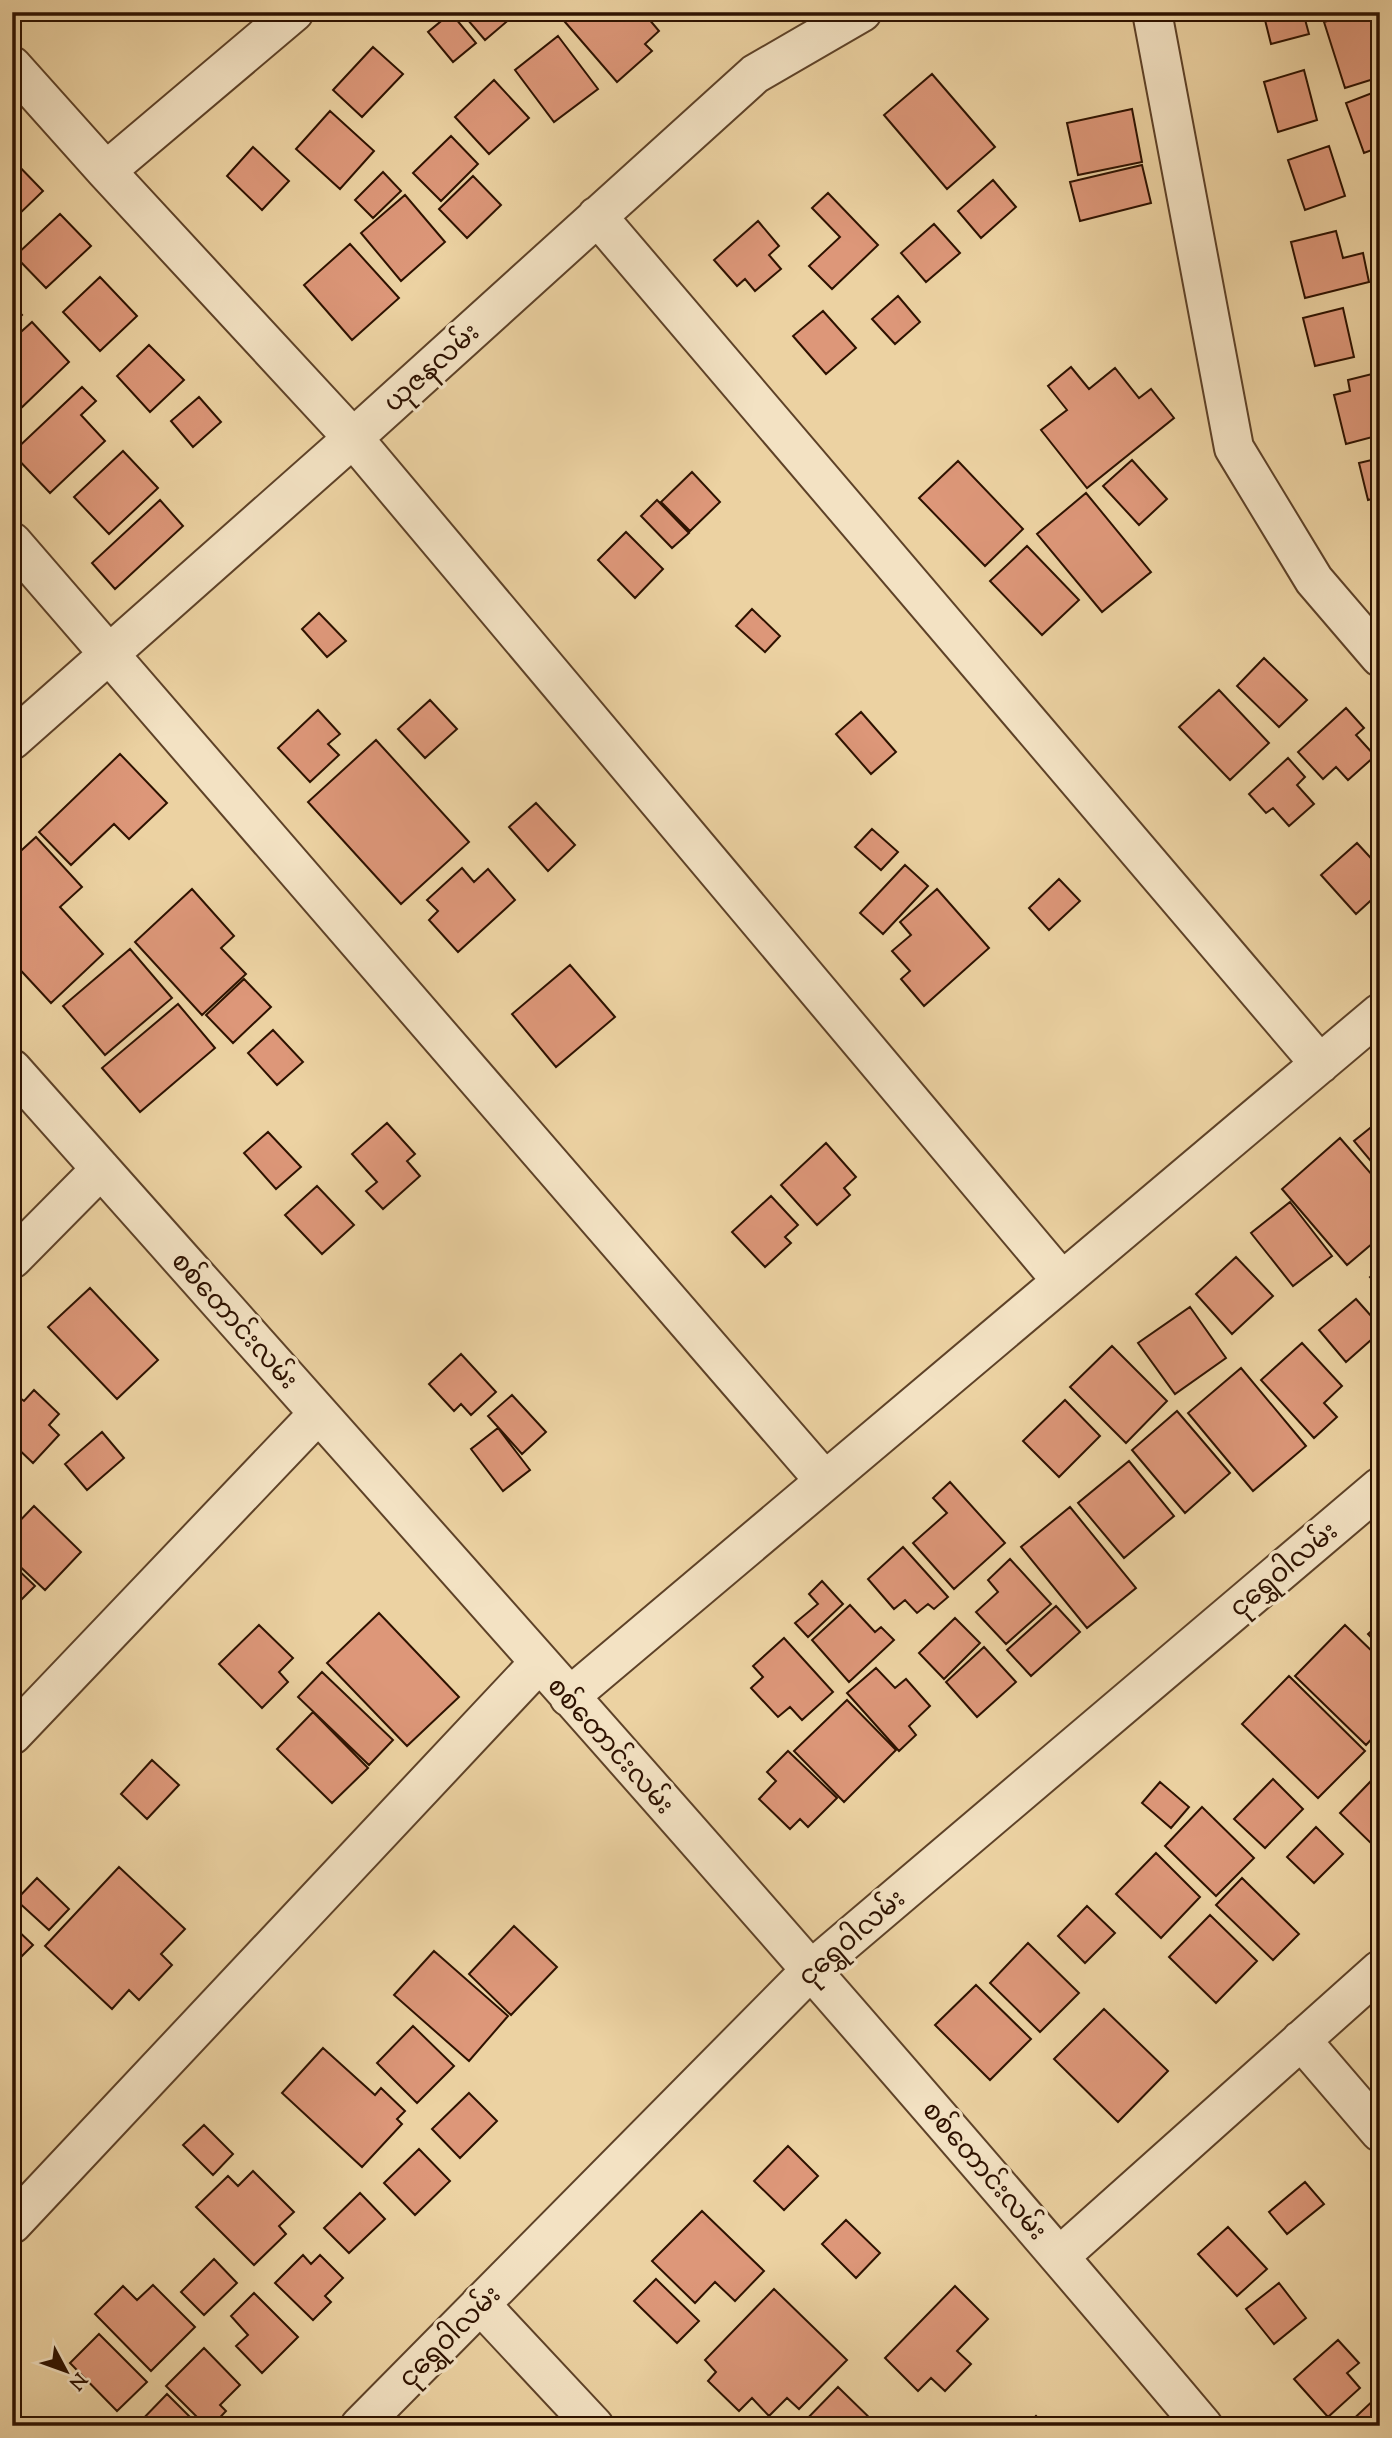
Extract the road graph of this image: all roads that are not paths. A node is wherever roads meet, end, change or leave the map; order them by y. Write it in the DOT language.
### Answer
graph roads {
  1 [pos="294,12"];
  2 [pos="862,12"];
  3 [pos="1152,12"];
  4 [pos="12,66"];
  5 [pos="106,171"];
  6 [pos="597,216"];
  7 [pos="353,438"];
  8 [pos="12,542"];
  9 [pos="110,652"];
  10 [pos="1380,657"];
  11 [pos="12,740"];
  12 [pos="1380,1013"];
  13 [pos="1320,1064"];
  14 [pos="12,1069"];
  15 [pos="101,1170"];
  16 [pos="12,1259"];
  17 [pos="1062,1281"];
  18 [pos="318,1414"];
  19 [pos="825,1481"];
  20 [pos="1380,1487"];
  21 [pos="539,1663"];
  22 [pos="569,1697"];
  23 [pos="12,1735"];
  24 [pos="811,1969"];
  25 [pos="1380,1970"];
  26 [pos="1301,2040"];
  27 [pos="1380,2132"];
  28 [pos="12,2224"];
  29 [pos="1060,2256"];
  30 [pos="480,2304"];
  31 [pos="360,2426"];
  32 [pos="594,2426"];
  33 [pos="1203,2426"];
  1 -- 5 [label="street"];
  2 -- 6 [label="street, ယုဇနလမ်း"];
  3 -- 10 [label="street"];
  4 -- 5 [label="street"];
  5 -- 7 [label="street"];
  6 -- 7 [label="street, ယုဇနလမ်း"];
  6 -- 13 [label="street"];
  7 -- 9 [label="street, ယုဇနလမ်း"];
  7 -- 17 [label="street"];
  8 -- 9 [label="street"];
  9 -- 11 [label="street, ယုဇနလမ်း"];
  9 -- 19 [label="street"];
  12 -- 13 [label="street"];
  13 -- 17 [label="street"];
  14 -- 15 [label="street, စစ်တောင်းလမ်း"];
  15 -- 16 [label="street"];
  15 -- 18 [label="street, စစ်တောင်းလမ်း"];
  17 -- 19 [label="street"];
  18 -- 21 [label="street, စစ်တောင်းလမ်း"];
  18 -- 23 [label="street"];
  19 -- 22 [label="street"];
  20 -- 24 [label="street, ငုရွှေဝါလမ်း"];
  21 -- 22 [label="street, စစ်တောင်းလမ်း"];
  21 -- 28 [label="street"];
  22 -- 24 [label="street, စစ်တောင်းလမ်း"];
  24 -- 29 [label="street, စစ်တောင်းလမ်း"];
  24 -- 30 [label="street, ငုရွှေဝါလမ်း"];
  25 -- 26 [label="street"];
  26 -- 27 [label="street"];
  26 -- 29 [label="street"];
  29 -- 33 [label="street, စစ်တောင်းလမ်း"];
  30 -- 31 [label="street, ငုရွှေဝါလမ်း"];
  30 -- 32 [label="street"];
}
